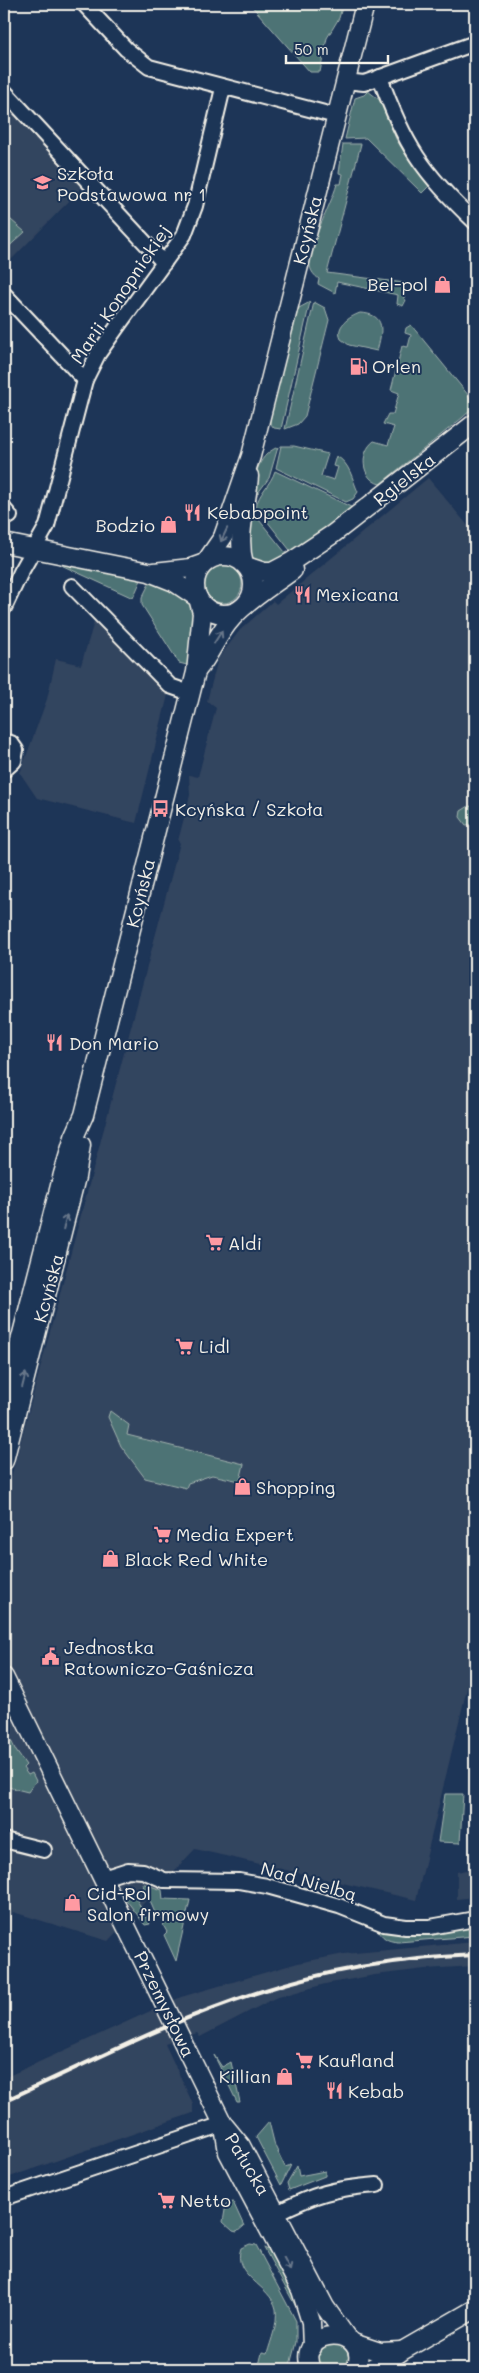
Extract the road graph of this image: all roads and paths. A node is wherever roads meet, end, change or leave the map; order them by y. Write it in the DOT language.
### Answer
graph roads {
  1 [pos="84,4"];
  2 [pos="365,4"];
  3 [pos="475,43"];
  4 [pos="380,77"];
  5 [pos="345,82"];
  6 [pos="223,88"];
  7 [pos="4,91"];
  8 [pos="336,116"];
  9 [pos="475,222"];
  10 [pos="164,263"];
  11 [pos="4,294"];
  12 [pos="85,380"];
  13 [pos="475,423"];
  14 [pos="251,456"];
  15 [pos="333,534"];
  16 [pos="4,544"];
  17 [pos="34,548"];
  18 [pos="205,563"];
  19 [pos="245,565"];
  20 [pos="149,572"];
  21 [pos="72,586"];
  22 [pos="198,598"];
  23 [pos="244,605"];
  24 [pos="4,608"];
  25 [pos="196,672"];
  26 [pos="190,693"];
  27 [pos="4,742"];
  28 [pos="4,770"];
  29 [pos="84,1115"];
  30 [pos="4,1404"];
  31 [pos="4,1461"];
  32 [pos="4,1677"];
  33 [pos="4,1840"];
  34 [pos="44,1850"];
  35 [pos="103,1878"];
  36 [pos="475,1919"];
  37 [pos="223,2124"];
  38 [pos="377,2185"];
  39 [pos="4,2198"];
  40 [pos="277,2213"];
  41 [pos="475,2310"];
  42 [pos="350,2341"];
  43 [pos="312,2348"];
  44 [pos="402,2351"];
  45 [pos="310,2368"];
  46 [pos="356,2369"];
  47 [pos="369,2369"];
  1 -- 6 [label="street"];
  2 -- 5 [label="street, Kcyńska"];
  3 -- 4 [label="street"];
  4 -- 5 [label="street"];
  4 -- 9 [label="street"];
  5 -- 8 [label="street, Kcyńska"];
  6 -- 8 [label="street"];
  6 -- 10 [label="street, Marii Konopnickiej"];
  7 -- 10 [label="street"];
  8 -- 14 [label="street, Kcyńska"];
  10 -- 12 [label="street, Marii Konopnickiej"];
  11 -- 12 [label="street"];
  12 -- 17 [label="street, Marii Konopnickiej"];
  13 -- 15 [label="street, Rgielska"];
  14 -- 18 [label="street, Kcyńska, one-way"];
  14 -- 19 [label="street, Kcyńska"];
  15 -- 19 [label="street, Rgielska"];
  15 -- 23 [label="street, Rgielska"];
  16 -- 17 [label="street"];
  17 -- 20 [label="street"];
  17 -- 24 [label="street, Marii Konopnickiej"];
  18 -- 19 [label="street"];
  18 -- 20 [label="street"];
  18 -- 22 [label="street"];
  19 -- 23 [label="street"];
  20 -- 22 [label="street"];
  21 -- 26 [label="street"];
  22 -- 23 [label="street"];
  22 -- 25 [label="street, Kcyńska"];
  25 -- 23 [label="street, Kcyńska, one-way"];
  25 -- 26 [label="street, Kcyńska"];
  26 -- 29 [label="street, Kcyńska"];
  27 -- 28 [label="street"];
  29 -- 30 [label="street, Kcyńska"];
  31 -- 29 [label="street, Kcyńska, one-way"];
  32 -- 35 [label="street, Przemysłowa"];
  33 -- 34 [label="street"];
  35 -- 36 [label="street, Nad Nielbą"];
  35 -- 37 [label="street, Przemysłowa"];
  37 -- 39 [label="street"];
  37 -- 40 [label="street, Pałucka"];
  37 -- 43 [label="street, Pałucka, one-way"];
  38 -- 40 [label="street"];
  40 -- 42 [label="street, Pałucka"];
  41 -- 44 [label="street"];
  42 -- 43 [label="street"];
  42 -- 44 [label="street"];
  42 -- 46 [label="street"];
  43 -- 45 [label="street, Pałucka"];
  44 -- 47 [label="street"];
}
